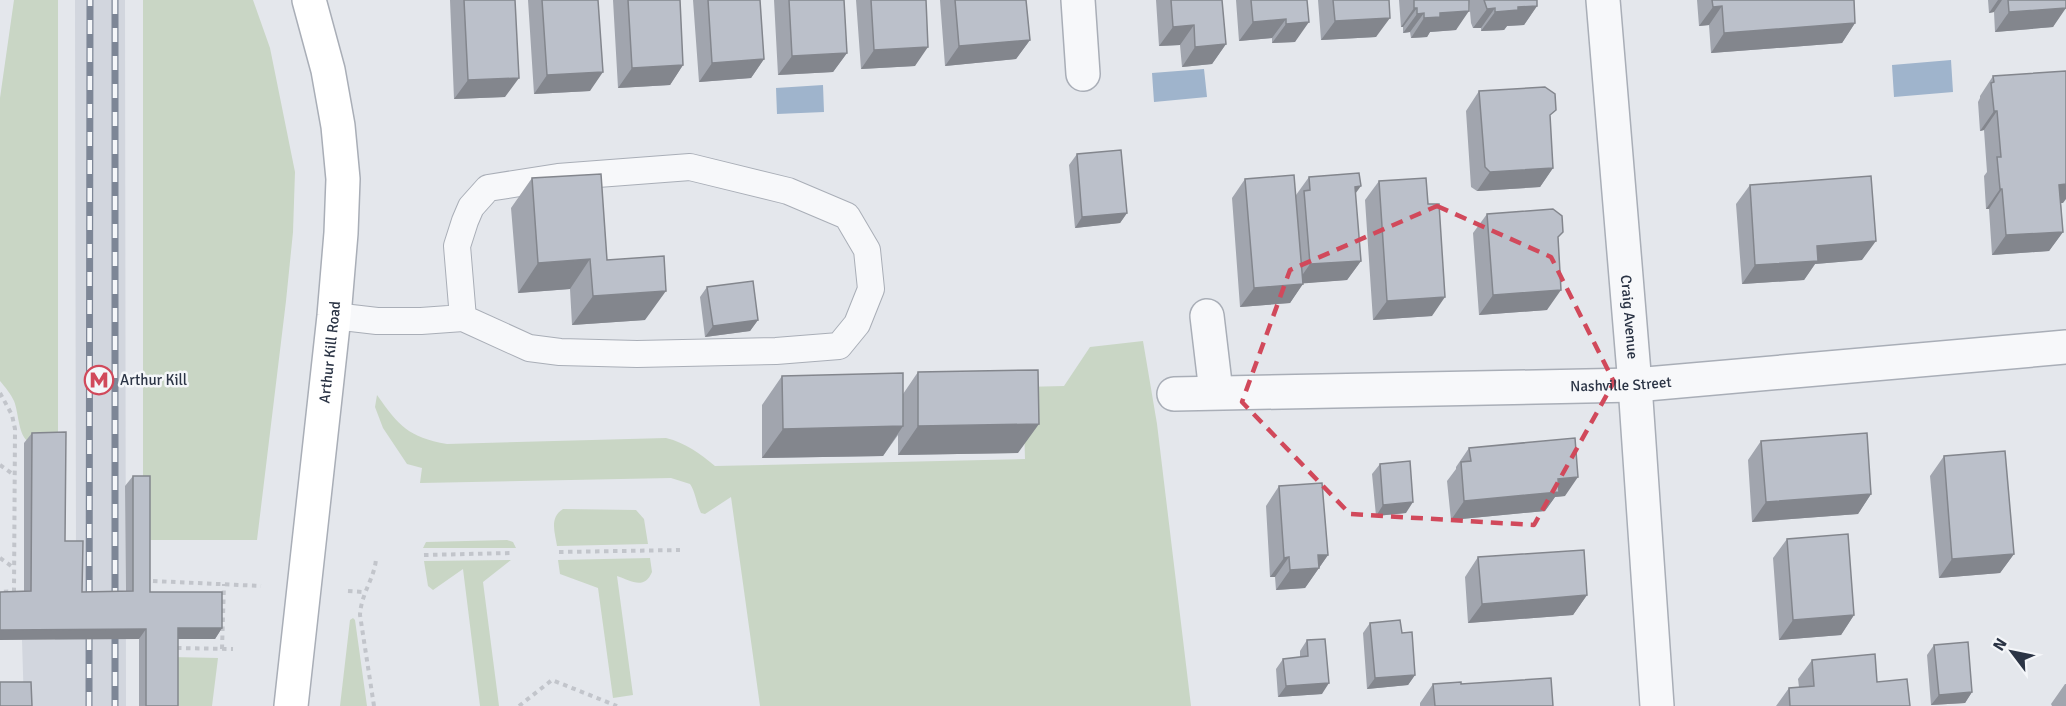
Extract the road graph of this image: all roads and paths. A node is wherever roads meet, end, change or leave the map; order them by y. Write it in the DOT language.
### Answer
graph roads {
  1 [pos="309,0"];
  2 [pos="1078,0"];
  3 [pos="1603,0"];
  4 [pos="1083,74"];
  5 [pos="334,316"];
  6 [pos="1207,316"];
  7 [pos="463,318"];
  8 [pos="2066,347"];
  9 [pos="1635,385"];
  10 [pos="1216,392"];
  11 [pos="0,393"];
  12 [pos="1174,394"];
  13 [pos="0,465"];
  14 [pos="15,476"];
  15 [pos="680,550"];
  16 [pos="559,552"];
  17 [pos="511,553"];
  18 [pos="424,555"];
  19 [pos="376,557"];
  20 [pos="0,558"];
  21 [pos="15,569"];
  22 [pos="153,581"];
  23 [pos="224,584"];
  24 [pos="261,585"];
  25 [pos="348,591"];
  26 [pos="0,592"];
  27 [pos="363,592"];
  28 [pos="177,648"];
  29 [pos="222,649"];
  30 [pos="233,649"];
  31 [pos="291,706"];
  32 [pos="374,706"];
  33 [pos="519,706"];
  34 [pos="617,706"];
  35 [pos="1657,706"];
  1 -- 5 [label="street, Arthur Kill Road"];
  2 -- 4 [label="street"];
  3 -- 9 [label="street, Craig Avenue"];
  5 -- 7 [label="lane"];
  5 -- 31 [label="street, Arthur Kill Road"];
  6 -- 10 [label="street"];
  7 -- 7 [label="lane"];
  8 -- 9 [label="street, Nashville Street"];
  9 -- 10 [label="street, Nashville Street"];
  9 -- 35 [label="street, Craig Avenue"];
  10 -- 12 [label="street, Nashville Street"];
  11 -- 14 [label="path"];
  13 -- 14 [label="path"];
  14 -- 21 [label="path"];
  15 -- 16 [label="path"];
  17 -- 18 [label="path"];
  19 -- 27 [label="path"];
  20 -- 21 [label="path"];
  21 -- 26 [label="path"];
  22 -- 23 [label="path"];
  23 -- 24 [label="path"];
  23 -- 29 [label="path"];
  25 -- 27 [label="path"];
  27 -- 32 [label="path"];
  28 -- 29 [label="path"];
  29 -- 30 [label="path"];
  33 -- 34 [label="path"];
}
